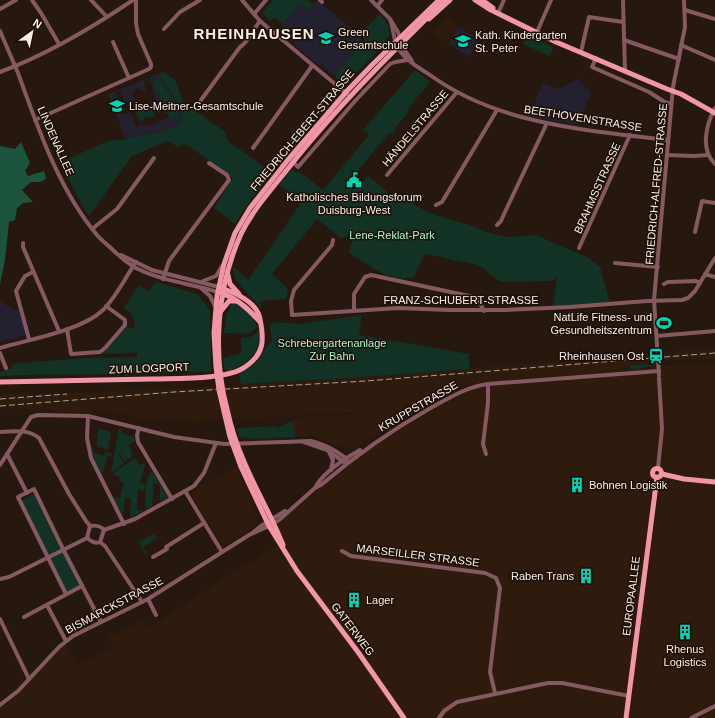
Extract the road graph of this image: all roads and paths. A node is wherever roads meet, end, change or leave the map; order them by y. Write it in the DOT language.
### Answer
graph roads {
  1 [pos="16,0"];
  2 [pos="32,0"];
  3 [pos="91,0"];
  4 [pos="134,0"];
  5 [pos="200,0"];
  6 [pos="242,0"];
  7 [pos="266,0"];
  8 [pos="371,0"];
  9 [pos="382,0"];
  10 [pos="439,0"];
  11 [pos="445,0"];
  12 [pos="450,0"];
  13 [pos="475,0"];
  14 [pos="482,0"];
  15 [pos="504,0"];
  16 [pos="551,0"];
  17 [pos="623,0"];
  18 [pos="684,0"];
  19 [pos="378,5"];
  20 [pos="0,9"];
  21 [pos="685,10"];
  22 [pos="498,12"];
  23 [pos="254,14"];
  24 [pos="107,17"];
  25 [pos="715,19"];
  26 [pos="260,20"];
  27 [pos="424,21"];
  28 [pos="623,22"];
  29 [pos="164,29"];
  30 [pos="0,31"];
  31 [pos="537,32"];
  32 [pos="624,40"];
  33 [pos="113,42"];
  34 [pos="398,43"];
  35 [pos="59,44"];
  36 [pos="682,45"];
  37 [pos="581,52"];
  38 [pos="596,58"];
  39 [pos="678,59"];
  40 [pos="408,60"];
  41 [pos="715,60"];
  42 [pos="414,63"];
  43 [pos="15,66"];
  44 [pos="312,66"];
  45 [pos="625,70"];
  46 [pos="0,72"];
  47 [pos="129,78"];
  48 [pos="457,92"];
  49 [pos="673,92"];
  50 [pos="347,94"];
  51 [pos="201,100"];
  52 [pos="355,100"];
  53 [pos="671,104"];
  54 [pos="497,110"];
  55 [pos="714,111"];
  56 [pos="35,120"];
  57 [pos="547,124"];
  58 [pos="630,135"];
  59 [pos="668,140"];
  60 [pos="253,148"];
  61 [pos="666,155"];
  62 [pos="708,155"];
  63 [pos="154,158"];
  64 [pos="292,162"];
  65 [pos="209,163"];
  66 [pos="715,164"];
  67 [pos="387,175"];
  68 [pos="715,203"];
  69 [pos="436,205"];
  70 [pos="497,224"];
  71 [pos="92,229"];
  72 [pos="695,232"];
  73 [pos="333,240"];
  74 [pos="23,243"];
  75 [pos="579,248"];
  76 [pos="715,258"];
  77 [pos="615,263"];
  78 [pos="134,264"];
  79 [pos="224,264"];
  80 [pos="658,267"];
  81 [pos="33,272"];
  82 [pos="228,273"];
  83 [pos="165,274"];
  84 [pos="705,274"];
  85 [pos="715,277"];
  86 [pos="163,279"];
  87 [pos="202,282"];
  88 [pos="700,283"];
  89 [pos="664,284"];
  90 [pos="199,287"];
  91 [pos="221,290"];
  92 [pos="240,299"];
  93 [pos="654,300"];
  94 [pos="106,306"];
  95 [pos="215,306"];
  96 [pos="354,310"];
  97 [pos="484,311"];
  98 [pos="220,312"];
  99 [pos="67,329"];
  100 [pos="59,331"];
  101 [pos="715,331"];
  102 [pos="217,333"];
  103 [pos="657,336"];
  104 [pos="29,340"];
  105 [pos="0,348"];
  106 [pos="0,354"];
  107 [pos="6,368"];
  108 [pos="659,375"];
  109 [pos="0,382"];
  110 [pos="488,384"];
  111 [pos="88,416"];
  112 [pos="139,428"];
  113 [pos="22,431"];
  114 [pos="0,432"];
  115 [pos="300,441"];
  116 [pos="216,443"];
  117 [pos="327,450"];
  118 [pos="7,454"];
  119 [pos="486,454"];
  120 [pos="346,461"];
  121 [pos="0,465"];
  122 [pos="658,468"];
  123 [pos="331,470"];
  124 [pos="662,474"];
  125 [pos="657,477"];
  126 [pos="715,482"];
  127 [pos="315,488"];
  128 [pos="185,491"];
  129 [pos="27,493"];
  130 [pos="172,499"];
  131 [pos="270,523"];
  132 [pos="124,524"];
  133 [pos="204,524"];
  134 [pos="90,526"];
  135 [pos="104,530"];
  136 [pos="87,538"];
  137 [pos="100,542"];
  138 [pos="63,550"];
  139 [pos="342,551"];
  140 [pos="222,552"];
  141 [pos="47,558"];
  142 [pos="153,558"];
  143 [pos="0,579"];
  144 [pos="82,586"];
  145 [pos="66,594"];
  146 [pos="148,599"];
  147 [pos="142,602"];
  148 [pos="47,605"];
  149 [pos="156,615"];
  150 [pos="24,617"];
  151 [pos="0,619"];
  152 [pos="101,622"];
  153 [pos="66,641"];
  154 [pos="29,679"];
  155 [pos="495,693"];
  156 [pos="629,696"];
  157 [pos="0,705"];
  158 [pos="715,706"];
  159 [pos="404,718"];
  160 [pos="439,718"];
  161 [pos="626,718"];
  162 [pos="691,718"];
  1 -- 20 [label="street"];
  2 -- 35 [label="street"];
  3 -- 24 [label="street"];
  4 -- 24 [label="street"];
  4 -- 47 [label="street"];
  5 -- 29 [label="street"];
  6 -- 23 [label="street"];
  7 -- 23 [label="street"];
  8 -- 19 [label="street"];
  9 -- 19 [label="street"];
  10 -- 34 [label="main road, FRIEDRICH-EBERT-STRASSE"];
  11 -- 27 [label="main road, FRIEDRICH-EBERT-STRASSE"];
  12 -- 27 [label="main road, FRIEDRICH-EBERT-STRASSE"];
  13 -- 22 [label="main road"];
  14 -- 22 [label="main road"];
  15 -- 22 [label="street"];
  16 -- 31 [label="street"];
  17 -- 28 [label="street"];
  18 -- 21 [label="street, FRIEDRICH-ALFRED-STRASSE"];
  19 -- 34 [label="street"];
  21 -- 25 [label="street"];
  21 -- 36 [label="street, FRIEDRICH-ALFRED-STRASSE"];
  22 -- 31 [label="main road"];
  23 -- 26 [label="street"];
  24 -- 35 [label="street"];
  26 -- 44 [label="street"];
  26 -- 51 [label="street"];
  27 -- 34 [label="main road, FRIEDRICH-EBERT-STRASSE"];
  28 -- 32 [label="street"];
  28 -- 37 [label="street"];
  30 -- 43 [label="street, LINDENALLEE"];
  31 -- 37 [label="main road"];
  32 -- 39 [label="street"];
  32 -- 45 [label="street"];
  33 -- 47 [label="street"];
  34 -- 40 [label="street, BEETHOVENSTRASSE"];
  34 -- 42 [label="street, BEETHOVENSTRASSE"];
  34 -- 50 [label="main road, FRIEDRICH-EBERT-STRASSE"];
  35 -- 43 [label="street"];
  36 -- 39 [label="street, FRIEDRICH-ALFRED-STRASSE"];
  36 -- 41 [label="street"];
  37 -- 38 [label="main road"];
  38 -- 45 [label="main road"];
  38 -- 53 [label="street"];
  39 -- 49 [label="street, FRIEDRICH-ALFRED-STRASSE"];
  40 -- 42 [label="street, BEETHOVENSTRASSE"];
  40 -- 52 [label="street, FRIEDRICH-EBERT-STRASSE"];
  42 -- 48 [label="street, BEETHOVENSTRASSE"];
  43 -- 46 [label="street"];
  43 -- 56 [label="street, LINDENALLEE"];
  44 -- 50 [label="street"];
  44 -- 60 [label="street"];
  45 -- 49 [label="main road"];
  47 -- 56 [label="street"];
  48 -- 54 [label="street, BEETHOVENSTRASSE"];
  48 -- 67 [label="street, HÄNDELSTRASSE"];
  49 -- 53 [label="street, FRIEDRICH-ALFRED-STRASSE"];
  49 -- 55 [label="main road"];
  50 -- 52 [label="street"];
  50 -- 64 [label="main road, FRIEDRICH-EBERT-STRASSE"];
  50 -- 79 [label="main road, FRIEDRICH-EBERT-STRASSE"];
  52 -- 64 [label="street, FRIEDRICH-EBERT-STRASSE"];
  53 -- 59 [label="street, FRIEDRICH-ALFRED-STRASSE"];
  54 -- 57 [label="street, BEETHOVENSTRASSE"];
  54 -- 69 [label="street"];
  55 -- 62 [label="street"];
  56 -- 71 [label="street, LINDENALLEE"];
  57 -- 58 [label="street, BEETHOVENSTRASSE"];
  57 -- 70 [label="street"];
  58 -- 59 [label="street, BEETHOVENSTRASSE"];
  58 -- 75 [label="street, BRAHMSSTRASSE"];
  59 -- 61 [label="street, FRIEDRICH-ALFRED-STRASSE"];
  61 -- 62 [label="street"];
  61 -- 80 [label="street, FRIEDRICH-ALFRED-STRASSE"];
  62 -- 66 [label="street"];
  63 -- 71 [label="street"];
  64 -- 82 [label="main road, FRIEDRICH-EBERT-STRASSE"];
  65 -- 83 [label="street"];
  68 -- 72 [label="street"];
  71 -- 78 [label="street, LINDENALLEE"];
  73 -- 96 [label="street, FRANZ-SCHUBERT-STRASSE"];
  74 -- 81 [label="street"];
  76 -- 84 [label="street, FRANZ-SCHUBERT-STRASSE"];
  77 -- 80 [label="street"];
  78 -- 83 [label="street, LINDENALLEE"];
  78 -- 86 [label="street, LINDENALLEE"];
  78 -- 94 [label="street"];
  79 -- 87 [label="street"];
  79 -- 91 [label="main road, FRIEDRICH-EBERT-STRASSE"];
  80 -- 93 [label="street, FRIEDRICH-ALFRED-STRASSE"];
  81 -- 100 [label="street"];
  81 -- 104 [label="street"];
  82 -- 91 [label="main road, FRIEDRICH-EBERT-STRASSE"];
  82 -- 92 [label="main road"];
  83 -- 86 [label="street"];
  83 -- 87 [label="street, LINDENALLEE"];
  84 -- 85 [label="street"];
  84 -- 88 [label="street, FRANZ-SCHUBERT-STRASSE"];
  86 -- 90 [label="street, LINDENALLEE"];
  87 -- 91 [label="street, LINDENALLEE"];
  88 -- 89 [label="street"];
  88 -- 93 [label="street, FRANZ-SCHUBERT-STRASSE"];
  90 -- 91 [label="street, LINDENALLEE"];
  90 -- 95 [label="street"];
  91 -- 92 [label="main road, ZUM LOGPORT"];
  91 -- 95 [label="main road, FRIEDRICH-EBERT-STRASSE"];
  91 -- 98 [label="main road, FRIEDRICH-EBERT-STRASSE"];
  92 -- 98 [label="main road"];
  92 -- 109 [label="main road, ZUM LOGPORT"];
  93 -- 97 [label="street, FRANZ-SCHUBERT-STRASSE"];
  93 -- 103 [label="street, FRIEDRICH-ALFRED-STRASSE"];
  94 -- 99 [label="street"];
  94 -- 99 [label="street"];
  95 -- 102 [label="main road, FRIEDRICH-EBERT-STRASSE"];
  96 -- 97 [label="street, FRANZ-SCHUBERT-STRASSE"];
  96 -- 97 [label="street"];
  98 -- 102 [label="main road, FRIEDRICH-EBERT-STRASSE"];
  99 -- 100 [label="street"];
  100 -- 104 [label="street"];
  101 -- 103 [label="street"];
  102 -- 131 [label="main road, FRIEDRICH-EBERT-STRASSE"];
  103 -- 108 [label="street, FRIEDRICH-ALFRED-STRASSE"];
  104 -- 105 [label="street"];
  106 -- 107 [label="street"];
  108 -- 110 [label="street, KRUPPSTRASSE"];
  108 -- 122 [label="street"];
  110 -- 119 [label="street"];
  110 -- 120 [label="street, KRUPPSTRASSE"];
  111 -- 112 [label="street"];
  111 -- 113 [label="street"];
  111 -- 132 [label="street"];
  112 -- 116 [label="street"];
  112 -- 130 [label="street"];
  113 -- 114 [label="street"];
  113 -- 118 [label="street"];
  113 -- 134 [label="street"];
  115 -- 116 [label="street"];
  115 -- 117 [label="street"];
  115 -- 120 [label="street"];
  116 -- 128 [label="street"];
  117 -- 120 [label="street"];
  117 -- 123 [label="street"];
  118 -- 121 [label="street"];
  118 -- 129 [label="street"];
  120 -- 123 [label="street, BISMARCKSTRASSE"];
  120 -- 127 [label="street, BISMARCKSTRASSE"];
  122 -- 124 [label="main road"];
  122 -- 125 [label="main road"];
  123 -- 127 [label="street, BISMARCKSTRASSE"];
  124 -- 125 [label="main road"];
  124 -- 126 [label="main road"];
  125 -- 156 [label="main road, EUROPAALLEE"];
  127 -- 131 [label="street, BISMARCKSTRASSE"];
  128 -- 130 [label="street"];
  128 -- 133 [label="street"];
  129 -- 138 [label="street"];
  129 -- 141 [label="street"];
  130 -- 132 [label="street"];
  131 -- 140 [label="street, BISMARCKSTRASSE"];
  131 -- 159 [label="main road, GATERWEG"];
  132 -- 135 [label="street"];
  133 -- 140 [label="street"];
  133 -- 142 [label="street"];
  134 -- 135 [label="street"];
  134 -- 136 [label="street"];
  135 -- 137 [label="street"];
  136 -- 137 [label="street"];
  136 -- 138 [label="street"];
  137 -- 147 [label="street"];
  138 -- 141 [label="street"];
  138 -- 144 [label="street"];
  139 -- 155 [label="street, MARSEILLER STRASSE"];
  140 -- 146 [label="street, BISMARCKSTRASSE"];
  141 -- 143 [label="street"];
  141 -- 145 [label="street"];
  144 -- 145 [label="street"];
  144 -- 152 [label="street"];
  145 -- 148 [label="street"];
  146 -- 147 [label="street, BISMARCKSTRASSE"];
  146 -- 149 [label="street"];
  147 -- 152 [label="street, BISMARCKSTRASSE"];
  148 -- 150 [label="street"];
  148 -- 153 [label="street"];
  151 -- 154 [label="street"];
  152 -- 153 [label="street, BISMARCKSTRASSE"];
  153 -- 154 [label="street, BISMARCKSTRASSE"];
  154 -- 157 [label="street, BISMARCKSTRASSE"];
  155 -- 156 [label="street"];
  155 -- 160 [label="street"];
  156 -- 161 [label="main road, EUROPAALLEE"];
  158 -- 162 [label="street"];
}
